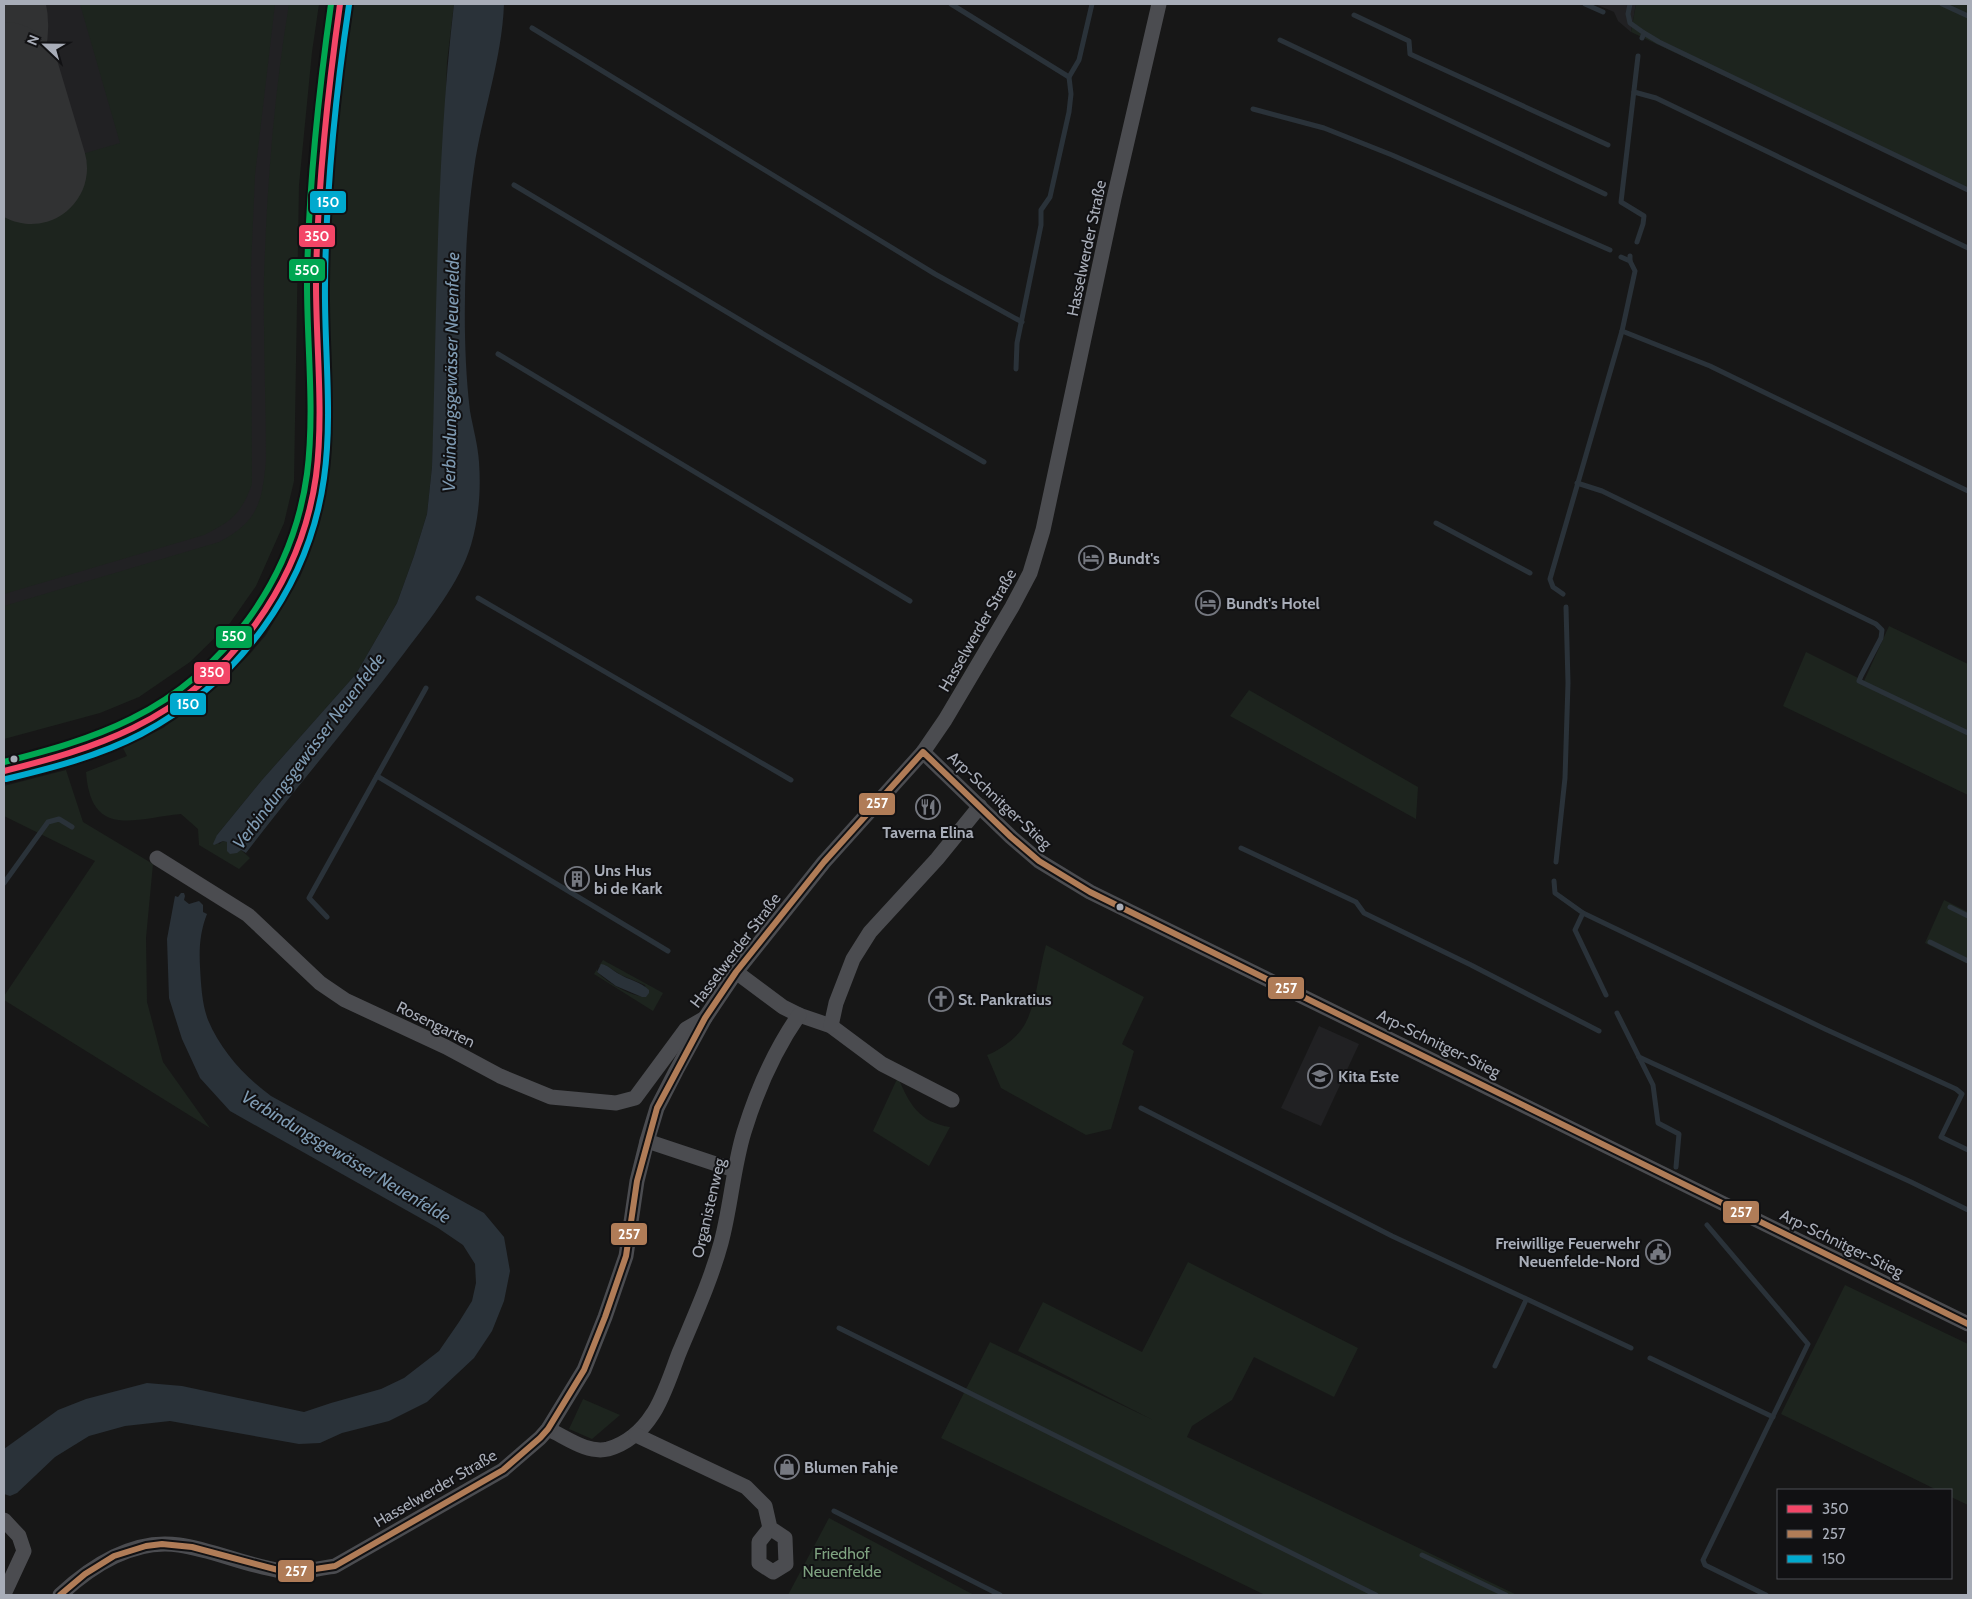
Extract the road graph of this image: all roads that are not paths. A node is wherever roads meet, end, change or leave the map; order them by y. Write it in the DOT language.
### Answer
graph roads {
  1 [pos="340,4"];
  2 [pos="1159,4"];
  3 [pos="923,752"];
  4 [pos="4,771"];
  5 [pos="980,806"];
  6 [pos="157,858"];
  7 [pos="736,972"];
  8 [pos="799,1015"];
  9 [pos="705,1018"];
  10 [pos="831,1026"];
  11 [pos="952,1100"];
  12 [pos="647,1140"];
  13 [pos="734,1170"];
  14 [pos="1968,1324"];
  15 [pos="548,1429"];
  16 [pos="636,1435"];
  17 [pos="4,1520"];
  18 [pos="770,1528"];
  19 [pos="4,1594"];
  20 [pos="60,1595"];
  1 -- 4 [label="main road"];
  2 -- 3 [label="street, Hasselwerder Straße"];
  3 -- 5 [label="street, Arp-Schnitger-Stieg"];
  3 -- 7 [label="street, Hasselwerder Straße"];
  5 -- 10 [label="street"];
  5 -- 14 [label="street, Arp-Schnitger-Stieg"];
  6 -- 9 [label="street, Rosengarten"];
  7 -- 8 [label="street"];
  7 -- 9 [label="street, Hasselwerder Straße"];
  8 -- 10 [label="street"];
  8 -- 13 [label="street, Organistenweg"];
  9 -- 12 [label="street, Hasselwerder Straße"];
  10 -- 11 [label="street"];
  12 -- 13 [label="street"];
  12 -- 15 [label="street, Hasselwerder Straße"];
  13 -- 16 [label="street, Organistenweg"];
  15 -- 16 [label="street, Organistenweg"];
  15 -- 20 [label="street, Hasselwerder Straße"];
  16 -- 18 [label="street"];
  17 -- 19 [label="street"];
}
